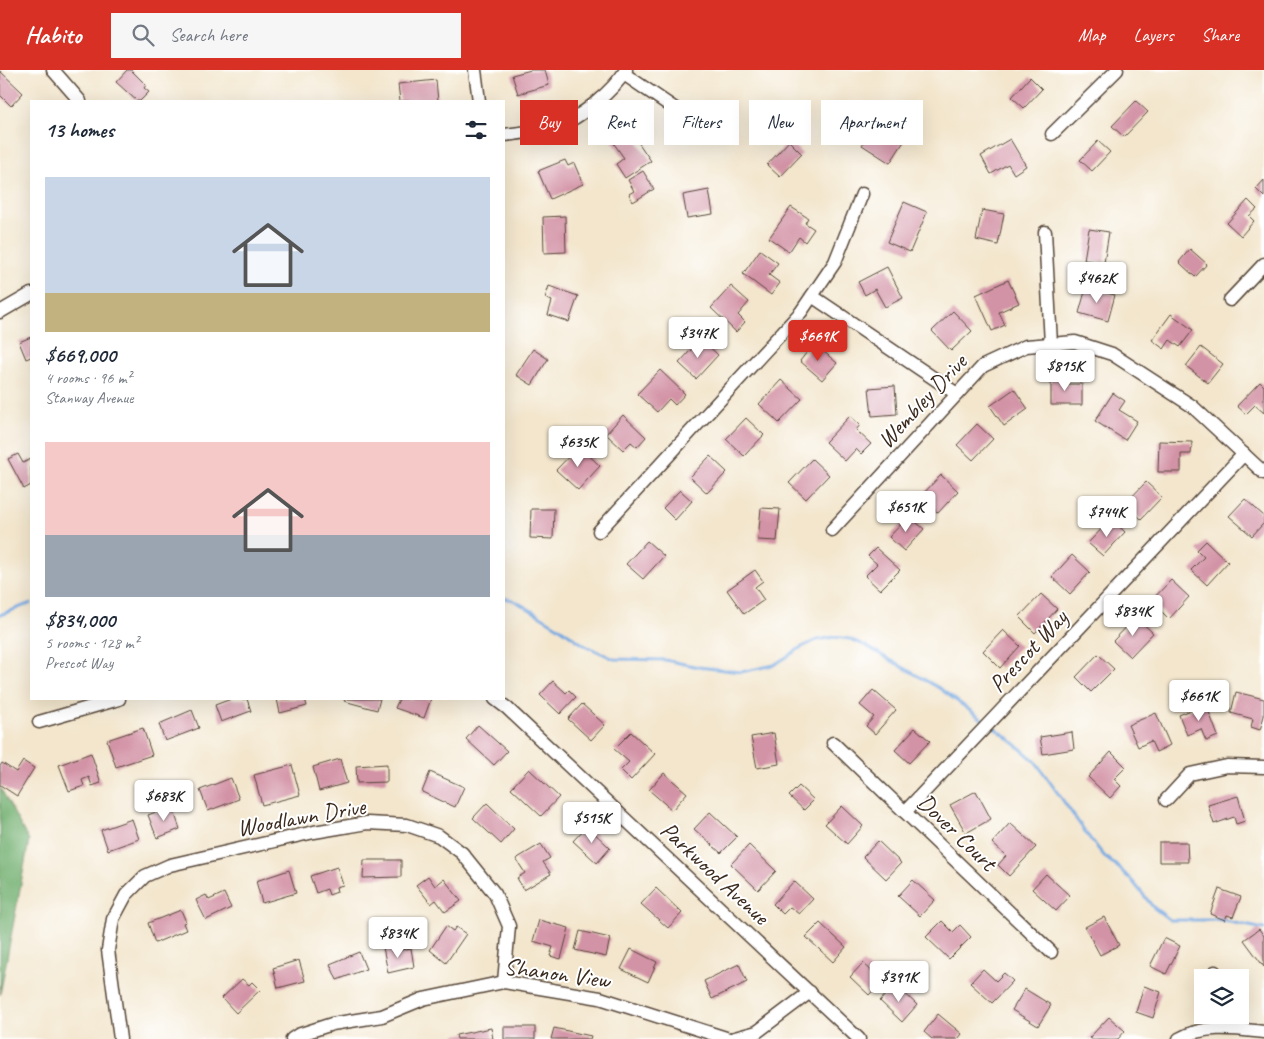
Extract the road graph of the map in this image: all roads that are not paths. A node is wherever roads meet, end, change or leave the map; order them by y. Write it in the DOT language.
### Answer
graph roads {
  1 [pos="53,70"];
  2 [pos="475,70"];
  3 [pos="1116,70"];
  4 [pos="625,72"];
  5 [pos="79,100"];
  6 [pos="479,100"];
  7 [pos="664,100"];
  8 [pos="1052,134"];
  9 [pos="505,135"];
  10 [pos="862,194"];
  11 [pos="1045,232"];
  12 [pos="1264,264"];
  13 [pos="30,295"];
  14 [pos="812,296"];
  15 [pos="1230,300"];
  16 [pos="0,312"];
  17 [pos="1051,344"];
  18 [pos="956,394"];
  19 [pos="1244,454"];
  20 [pos="1264,473"];
  21 [pos="832,530"];
  22 [pos="600,531"];
  23 [pos="116,700"];
  24 [pos="496,700"];
  25 [pos="39,722"];
  26 [pos="833,743"];
  27 [pos="1264,767"];
  28 [pos="1166,800"];
  29 [pos="905,812"];
  30 [pos="1051,952"];
  31 [pos="504,982"];
  32 [pos="810,992"];
  33 [pos="1217,1024"];
  34 [pos="1234,1024"];
  35 [pos="1264,1032"];
  36 [pos="120,1039"];
  37 [pos="292,1039"];
  38 [pos="730,1039"];
  39 [pos="859,1039"];
  40 [pos="1179,1039"];
  1 -- 5 [label="street"];
  2 -- 6 [label="street"];
  3 -- 8 [label="street"];
  4 -- 7 [label="street"];
  4 -- 9 [label="street"];
  10 -- 14 [label="street"];
  11 -- 17 [label="street"];
  12 -- 15 [label="street"];
  13 -- 16 [label="street"];
  14 -- 18 [label="street"];
  14 -- 22 [label="street"];
  17 -- 18 [label="street, Wembley Drive"];
  17 -- 19 [label="street, Wembley Drive"];
  18 -- 21 [label="street, Wembley Drive"];
  19 -- 20 [label="street, Wembley Drive"];
  19 -- 29 [label="street, Prescot Way"];
  23 -- 25 [label="street"];
  24 -- 32 [label="street, Parkwood Avenue"];
  26 -- 29 [label="street, Dover Court"];
  27 -- 28 [label="street"];
  29 -- 30 [label="street, Dover Court"];
  31 -- 36 [label="street, Woodlawn Drive"];
  31 -- 37 [label="street, Shanon View"];
  31 -- 38 [label="street, Shanon View"];
  32 -- 38 [label="street, Shanon View"];
  32 -- 39 [label="street, Parkwood Avenue"];
  33 -- 40 [label="street"];
  34 -- 35 [label="street"];
}
